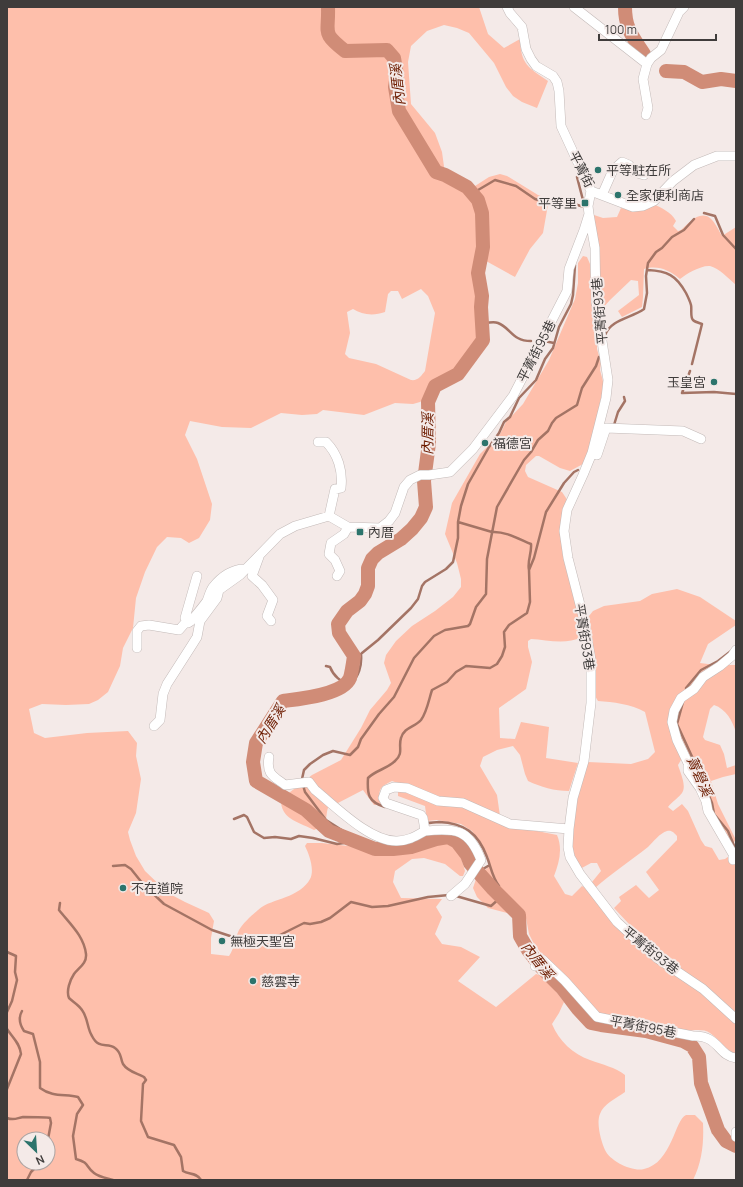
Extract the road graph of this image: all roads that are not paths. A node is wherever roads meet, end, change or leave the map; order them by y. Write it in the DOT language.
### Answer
graph roads {
  1 [pos="507,7"];
  2 [pos="574,7"];
  3 [pos="684,7"];
  4 [pos="647,64"];
  5 [pos="646,115"];
  6 [pos="736,156"];
  7 [pos="644,175"];
  8 [pos="591,191"];
  9 [pos="602,195"];
  10 [pos="589,214"];
  11 [pos="701,439"];
  12 [pos="318,442"];
  13 [pos="584,475"];
  14 [pos="329,516"];
  15 [pos="348,527"];
  16 [pos="260,556"];
  17 [pos="246,569"];
  18 [pos="197,576"];
  19 [pos="337,576"];
  20 [pos="272,621"];
  21 [pos="186,622"];
  22 [pos="137,648"];
  23 [pos="736,650"];
  24 [pos="157,723"];
  25 [pos="269,757"];
  26 [pos="569,829"];
  27 [pos="425,831"];
  28 [pos="733,860"];
  29 [pos="451,896"];
  30 [pos="535,966"];
  31 [pos="736,1019"];
  32 [pos="736,1058"];
  33 [pos="736,1132"];
  34 [pos="736,1137"];
  1 -- 8 [label="street, 平菁街"];
  2 -- 4 [label="street"];
  3 -- 4 [label="street"];
  4 -- 5 [label="street"];
  6 -- 9 [label="street, 平菁街"];
  7 -- 9 [label="street"];
  8 -- 9 [label="street, 平菁街"];
  8 -- 10 [label="street, 平菁街95巷"];
  10 -- 13 [label="street, 平菁街93巷"];
  10 -- 15 [label="street, 平菁街95巷"];
  11 -- 13 [label="street"];
  12 -- 14 [label="street"];
  13 -- 26 [label="street, 平菁街93巷"];
  14 -- 15 [label="street"];
  14 -- 16 [label="street"];
  15 -- 19 [label="street"];
  16 -- 17 [label="street"];
  16 -- 20 [label="street"];
  17 -- 21 [label="street"];
  17 -- 24 [label="street"];
  18 -- 21 [label="street"];
  21 -- 22 [label="street"];
  23 -- 28 [label="street"];
  25 -- 27 [label="street"];
  26 -- 27 [label="street"];
  26 -- 31 [label="street, 平菁街93巷"];
  27 -- 29 [label="street"];
  30 -- 32 [label="street, 平菁街95巷"];
  33 -- 34 [label="street"];
}
